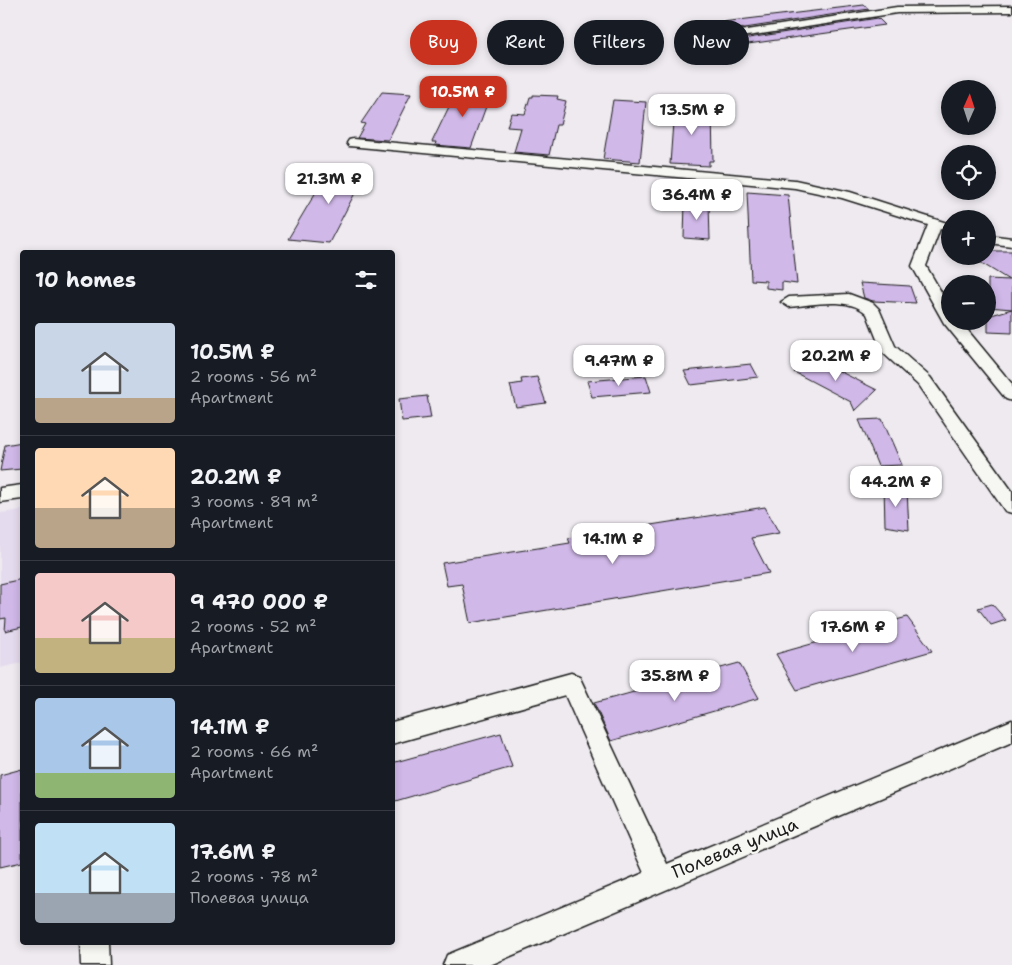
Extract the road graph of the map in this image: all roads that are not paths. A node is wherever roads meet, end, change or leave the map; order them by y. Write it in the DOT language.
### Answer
graph roads {
  1 [pos="1012,9"];
  2 [pos="749,33"];
  3 [pos="352,143"];
  4 [pos="935,224"];
  5 [pos="941,226"];
  6 [pos="996,240"];
  7 [pos="1012,242"];
  8 [pos="789,302"];
  9 [pos="941,303"];
  10 [pos="959,330"];
  11 [pos="1012,395"];
  12 [pos="20,492"];
  13 [pos="0,495"];
  14 [pos="1012,506"];
  15 [pos="1012,731"];
  16 [pos="395,732"];
  17 [pos="660,879"];
  18 [pos="94,945"];
  19 [pos="95,965"];
  20 [pos="457,965"];
  1 -- 2 [label="street"];
  3 -- 4 [label="street"];
  4 -- 5 [label="street"];
  4 -- 9 [label="street"];
  6 -- 7 [label="street"];
  8 -- 14 [label="street"];
  10 -- 11 [label="street"];
  12 -- 13 [label="street"];
  15 -- 17 [label="street, Полевая улица"];
  16 -- 17 [label="street"];
  17 -- 20 [label="street, Полевая улица"];
  18 -- 19 [label="street"];
}
